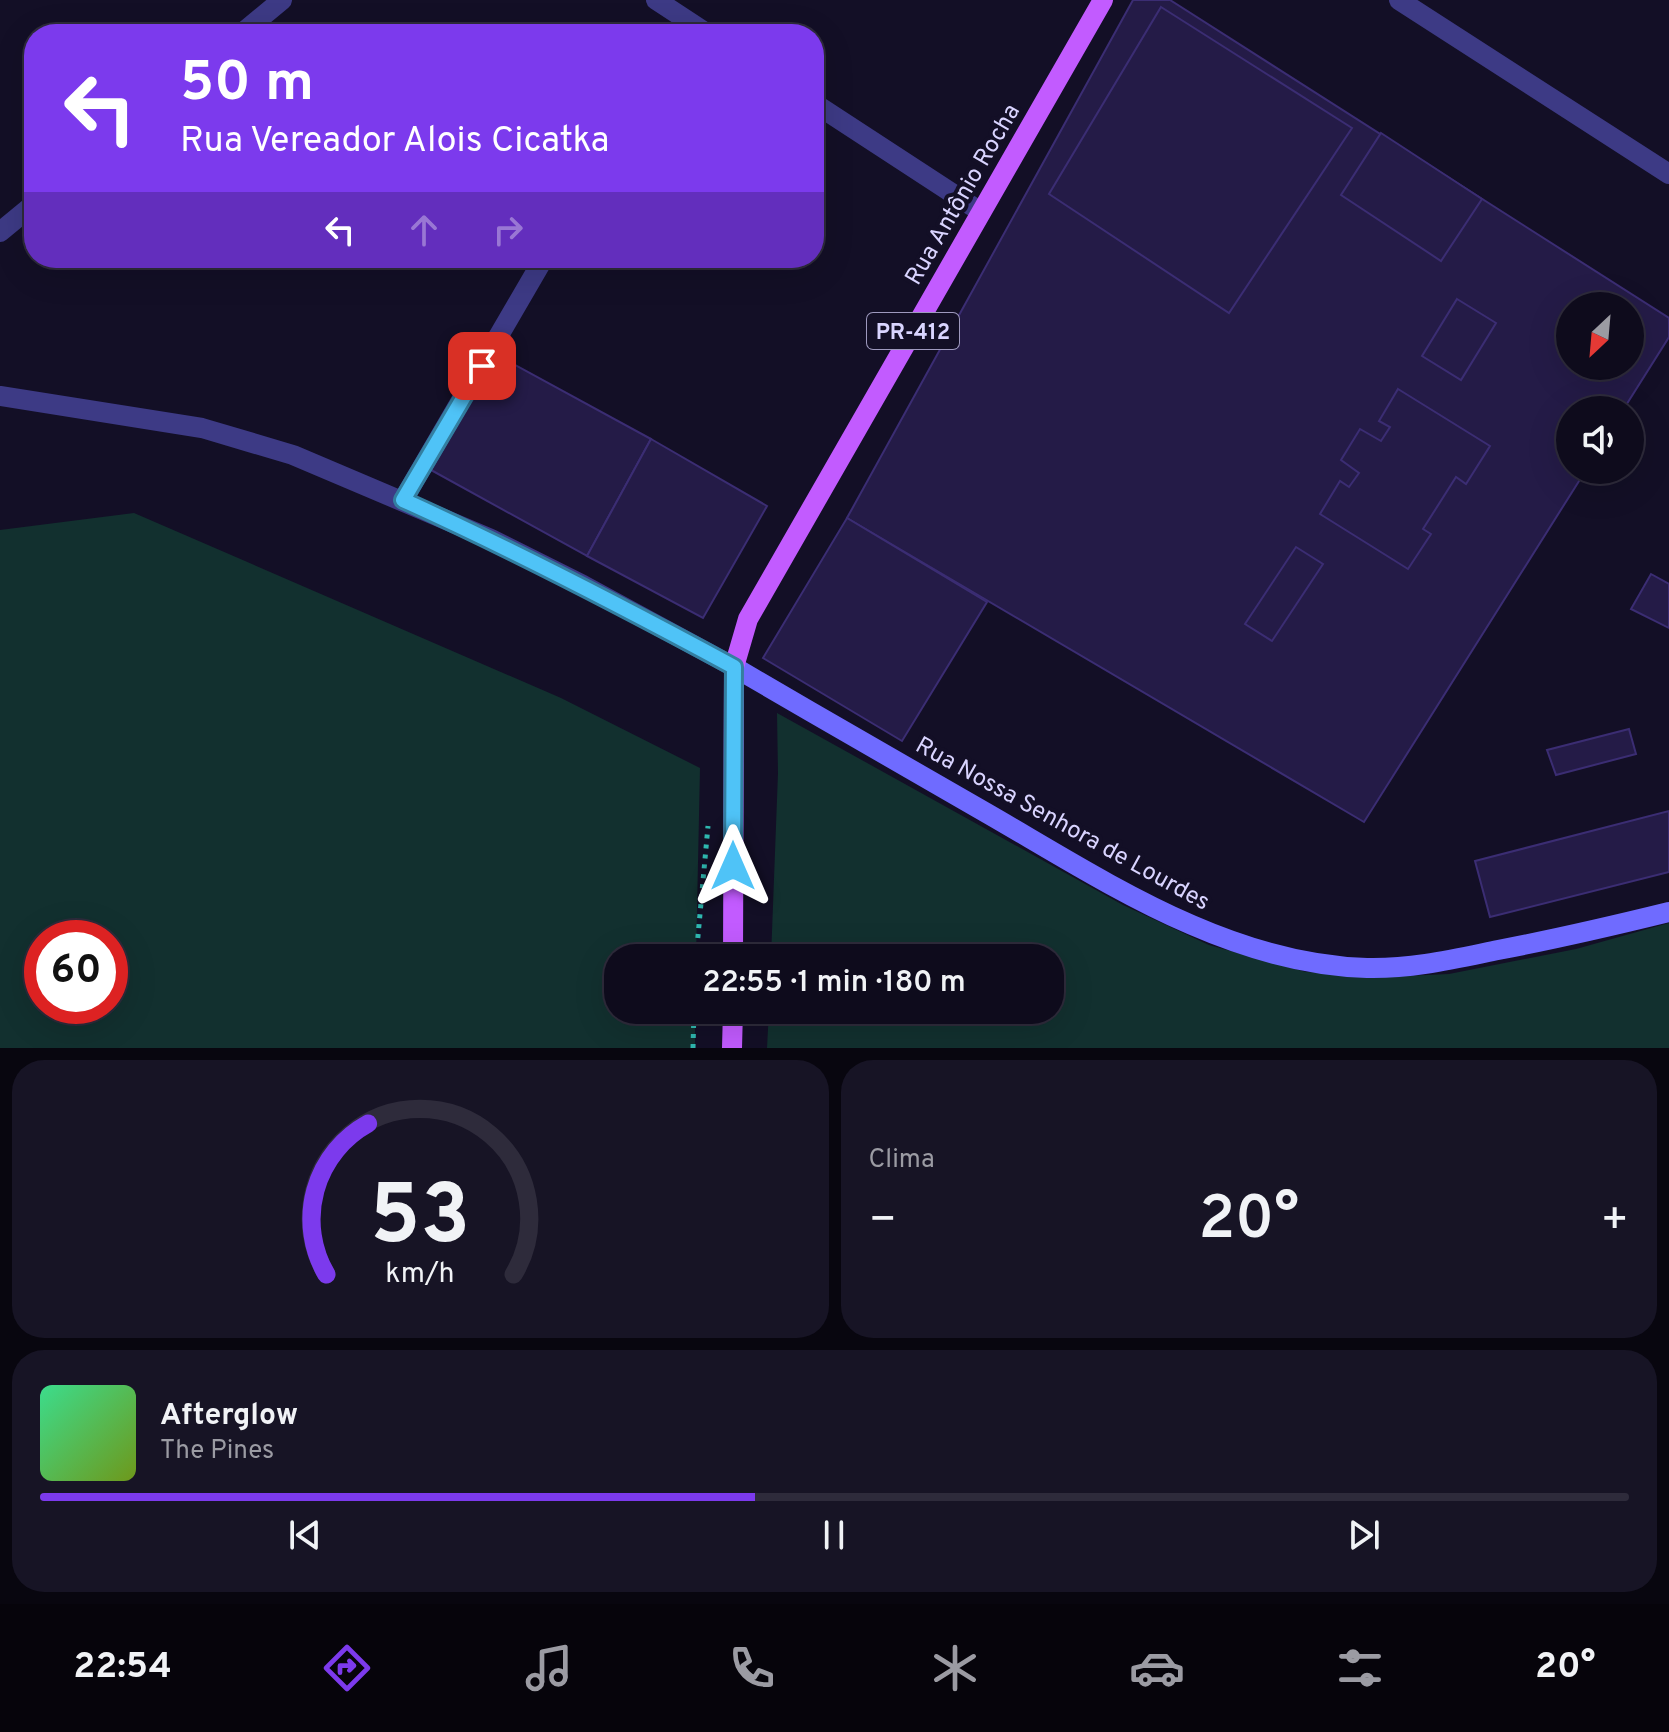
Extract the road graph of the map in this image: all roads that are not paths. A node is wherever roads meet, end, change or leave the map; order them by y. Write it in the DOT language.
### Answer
graph roads {
  1 [pos="282,0"];
  2 [pos="656,0"];
  3 [pos="1103,0"];
  4 [pos="1399,0"];
  5 [pos="253,24"];
  6 [pos="677,24"];
  7 [pos="824,110"];
  8 [pos="1669,174"];
  9 [pos="24,212"];
  10 [pos="981,212"];
  11 [pos="0,232"];
  12 [pos="538,268"];
  13 [pos="0,396"];
  14 [pos="403,500"];
  15 [pos="734,667"];
  16 [pos="1669,912"];
  17 [pos="733,944"];
  18 [pos="733,1024"];
  19 [pos="732,1048"];
  1 -- 5 [label="street"];
  2 -- 6 [label="street"];
  3 -- 10 [label="main road, Rua Antônio Rocha / PR-412"];
  4 -- 8 [label="street"];
  7 -- 10 [label="street"];
  9 -- 11 [label="street"];
  10 -- 15 [label="main road, Rua Antônio Rocha / PR-412"];
  12 -- 14 [label="street"];
  13 -- 14 [label="street"];
  14 -- 15 [label="street"];
  15 -- 16 [label="main road, Rua Nossa Senhora de Lourdes"];
  15 -- 17 [label="main road, PR-412"];
  18 -- 19 [label="main road"];
}
